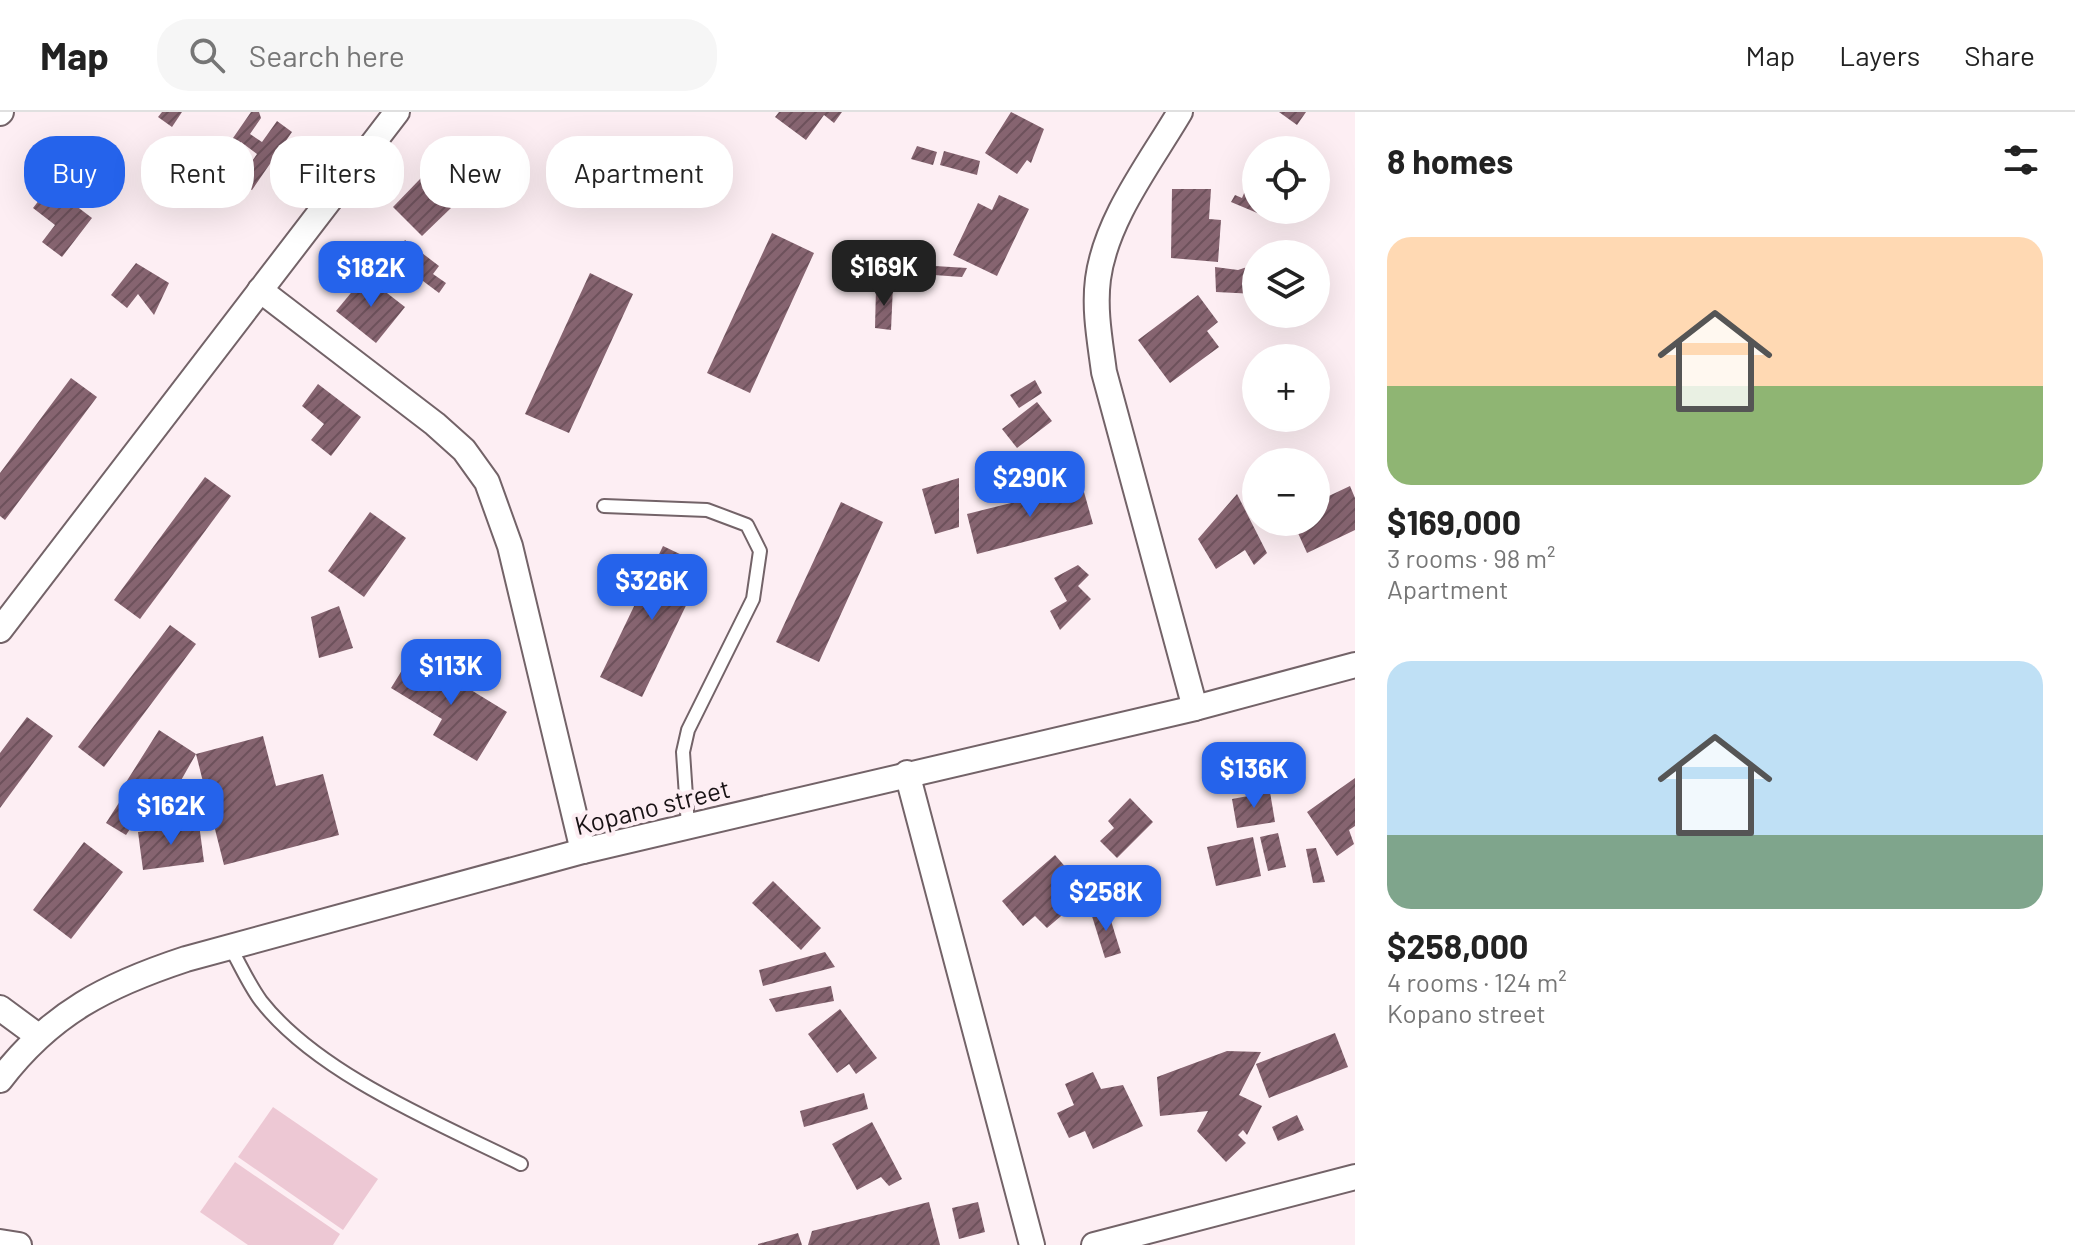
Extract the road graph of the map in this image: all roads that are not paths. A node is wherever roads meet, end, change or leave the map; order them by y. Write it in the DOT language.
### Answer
graph roads {
  1 [pos="397,112"];
  2 [pos="1180,112"];
  3 [pos="260,290"];
  4 [pos="604,506"];
  5 [pos="0,630"];
  6 [pos="1355,665"];
  7 [pos="1195,708"];
  8 [pos="907,773"];
  9 [pos="688,826"];
  10 [pos="583,851"];
  11 [pos="230,947"];
  12 [pos="0,1008"];
  13 [pos="38,1036"];
  14 [pos="0,1080"];
  15 [pos="521,1164"];
  16 [pos="1355,1177"];
  17 [pos="0,1242"];
  18 [pos="19,1245"];
  19 [pos="1032,1245"];
  20 [pos="1094,1245"];
  1 -- 3 [label="street"];
  2 -- 7 [label="street"];
  3 -- 5 [label="street"];
  3 -- 10 [label="street"];
  4 -- 9 [label="lane"];
  6 -- 7 [label="street, Kopano street"];
  7 -- 8 [label="street, Kopano street"];
  8 -- 9 [label="street, Kopano street"];
  8 -- 19 [label="street"];
  9 -- 10 [label="street, Kopano street"];
  10 -- 11 [label="street, Kopano street"];
  11 -- 13 [label="street, Kopano street"];
  11 -- 15 [label="lane"];
  12 -- 13 [label="street"];
  13 -- 14 [label="street, Kopano street"];
  16 -- 20 [label="street"];
  17 -- 18 [label="street"];
}
